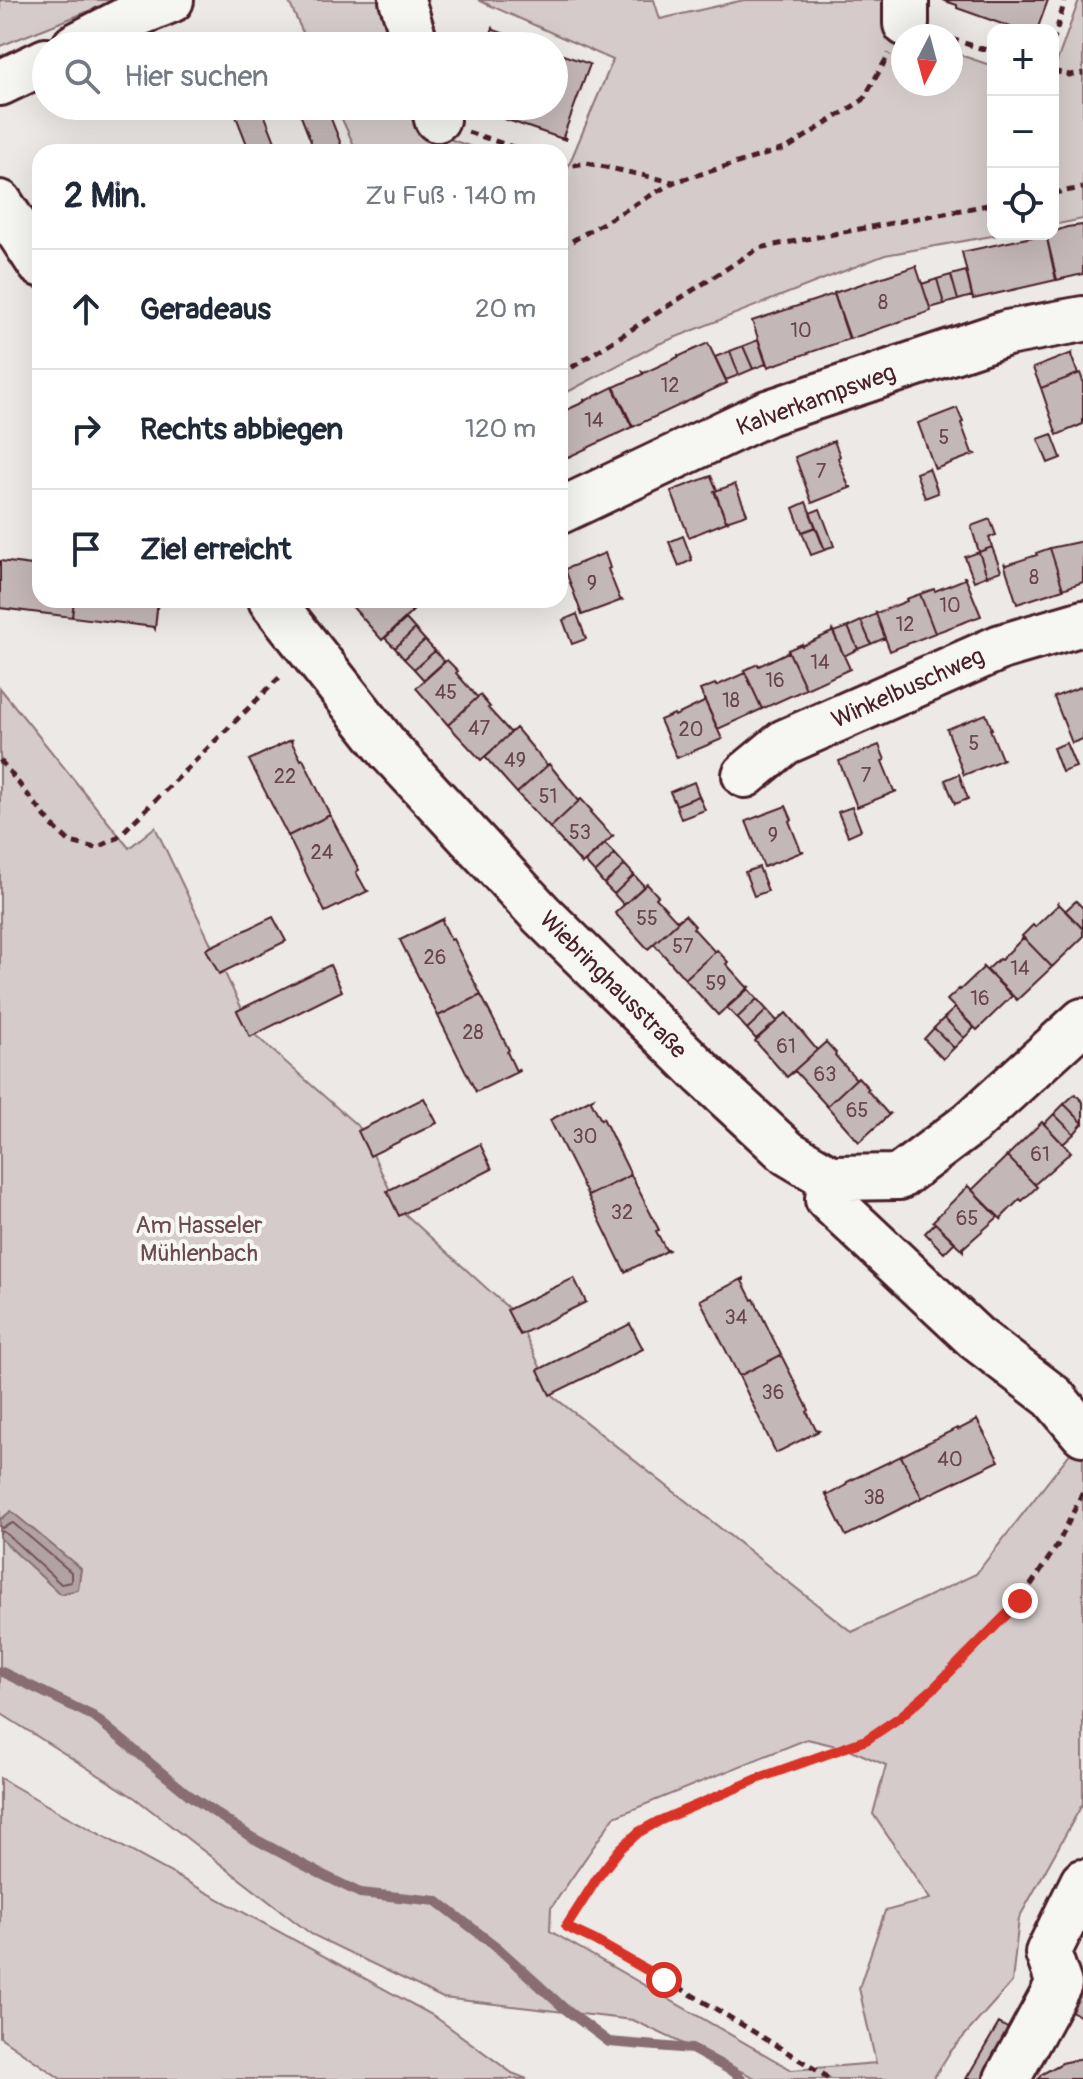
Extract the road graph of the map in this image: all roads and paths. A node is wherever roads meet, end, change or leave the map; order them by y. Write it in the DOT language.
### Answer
graph roads {
  1 [pos="171,0"];
  2 [pos="402,0"];
  3 [pos="1065,0"];
  4 [pos="906,12"];
  5 [pos="1058,24"];
  6 [pos="102,32"];
  7 [pos="412,32"];
  8 [pos="963,43"];
  9 [pos="987,50"];
  10 [pos="32,68"];
  11 [pos="1059,72"];
  12 [pos="1083,73"];
  13 [pos="0,83"];
  14 [pos="443,120"];
  15 [pos="505,144"];
  16 [pos="568,166"];
  17 [pos="674,182"];
  18 [pos="1083,188"];
  19 [pos="1059,192"];
  20 [pos="0,203"];
  21 [pos="987,205"];
  22 [pos="568,243"];
  23 [pos="32,252"];
  24 [pos="1083,319"];
  25 [pos="568,370"];
  26 [pos="568,507"];
  27 [pos="277,608"];
  28 [pos="1083,623"];
  29 [pos="308,649"];
  30 [pos="0,760"];
  31 [pos="745,775"];
  32 [pos="1083,1021"];
  33 [pos="830,1178"];
  34 [pos="1083,1433"];
  35 [pos="1083,1492"];
  36 [pos="1083,1882"];
  37 [pos="828,2079"];
  38 [pos="1007,2079"];
  1 -- 6 [label="street"];
  2 -- 7 [label="street"];
  3 -- 5 [label="path"];
  4 -- 17 [label="path"];
  8 -- 9 [label="path"];
  10 -- 13 [label="street"];
  11 -- 12 [label="path"];
  14 -- 15 [label="path"];
  16 -- 17 [label="path"];
  17 -- 22 [label="path"];
  18 -- 19 [label="path"];
  20 -- 23 [label="street"];
  21 -- 25 [label="path"];
  24 -- 26 [label="street, Kalverkampsweg"];
  27 -- 29 [label="street, Wiebringhausstraße"];
  28 -- 31 [label="street, Winkelbuschweg"];
  29 -- 30 [label="path"];
  29 -- 33 [label="street, Wiebringhausstraße"];
  32 -- 33 [label="street"];
  33 -- 34 [label="street"];
  35 -- 37 [label="path"];
  36 -- 38 [label="street"];
}
